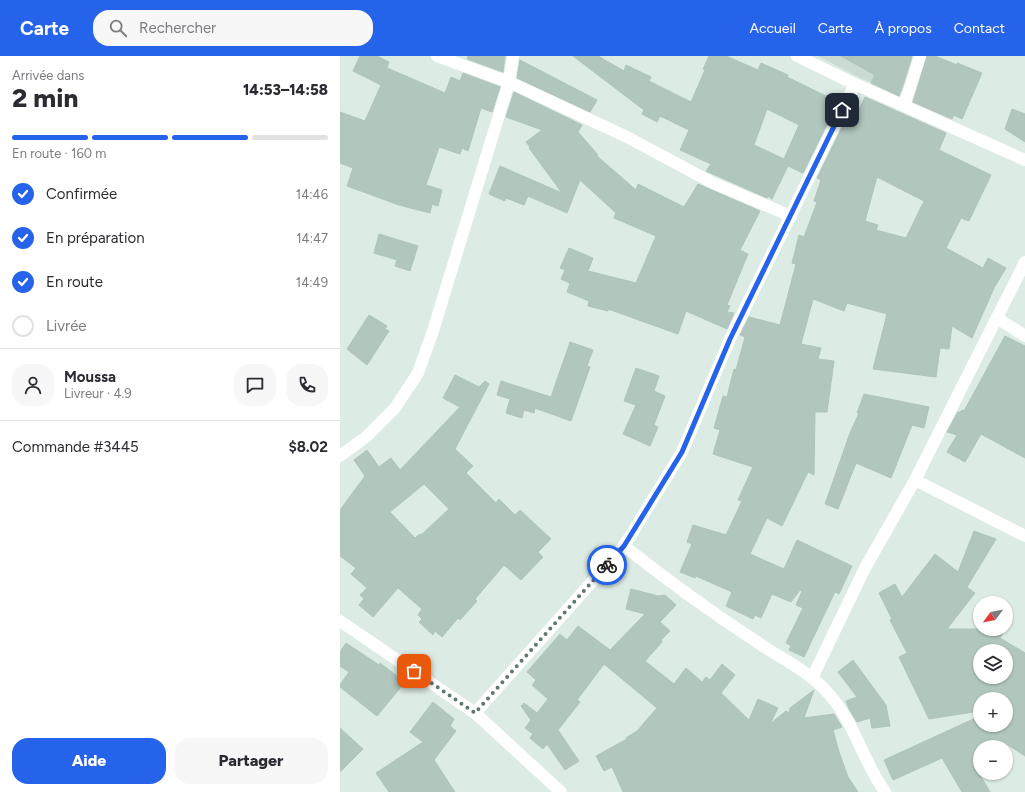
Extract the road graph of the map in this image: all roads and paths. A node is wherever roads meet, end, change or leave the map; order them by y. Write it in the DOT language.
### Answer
graph roads {
  1 [pos="437,56"];
  2 [pos="513,56"];
  3 [pos="797,56"];
  4 [pos="920,56"];
  5 [pos="509,82"];
  6 [pos="855,84"];
  7 [pos="904,106"];
  8 [pos="1025,160"];
  9 [pos="791,216"];
  10 [pos="1025,262"];
  11 [pos="997,318"];
  12 [pos="1025,336"];
  13 [pos="340,456"];
  14 [pos="915,480"];
  15 [pos="1025,536"];
  16 [pos="624,546"];
  17 [pos="340,621"];
  18 [pos="812,678"];
  19 [pos="475,713"];
  20 [pos="561,792"];
  21 [pos="885,792"];
  1 -- 5 [label="street"];
  2 -- 5 [label="street"];
  3 -- 6 [label="street"];
  4 -- 7 [label="street"];
  5 -- 9 [label="street"];
  5 -- 13 [label="street"];
  6 -- 7 [label="street"];
  6 -- 9 [label="street"];
  7 -- 8 [label="street"];
  9 -- 16 [label="street"];
  10 -- 11 [label="street"];
  11 -- 12 [label="street"];
  11 -- 14 [label="street"];
  14 -- 15 [label="street"];
  14 -- 18 [label="street"];
  16 -- 18 [label="street"];
  16 -- 19 [label="street"];
  17 -- 19 [label="street"];
  18 -- 21 [label="street"];
  19 -- 20 [label="street"];
}
